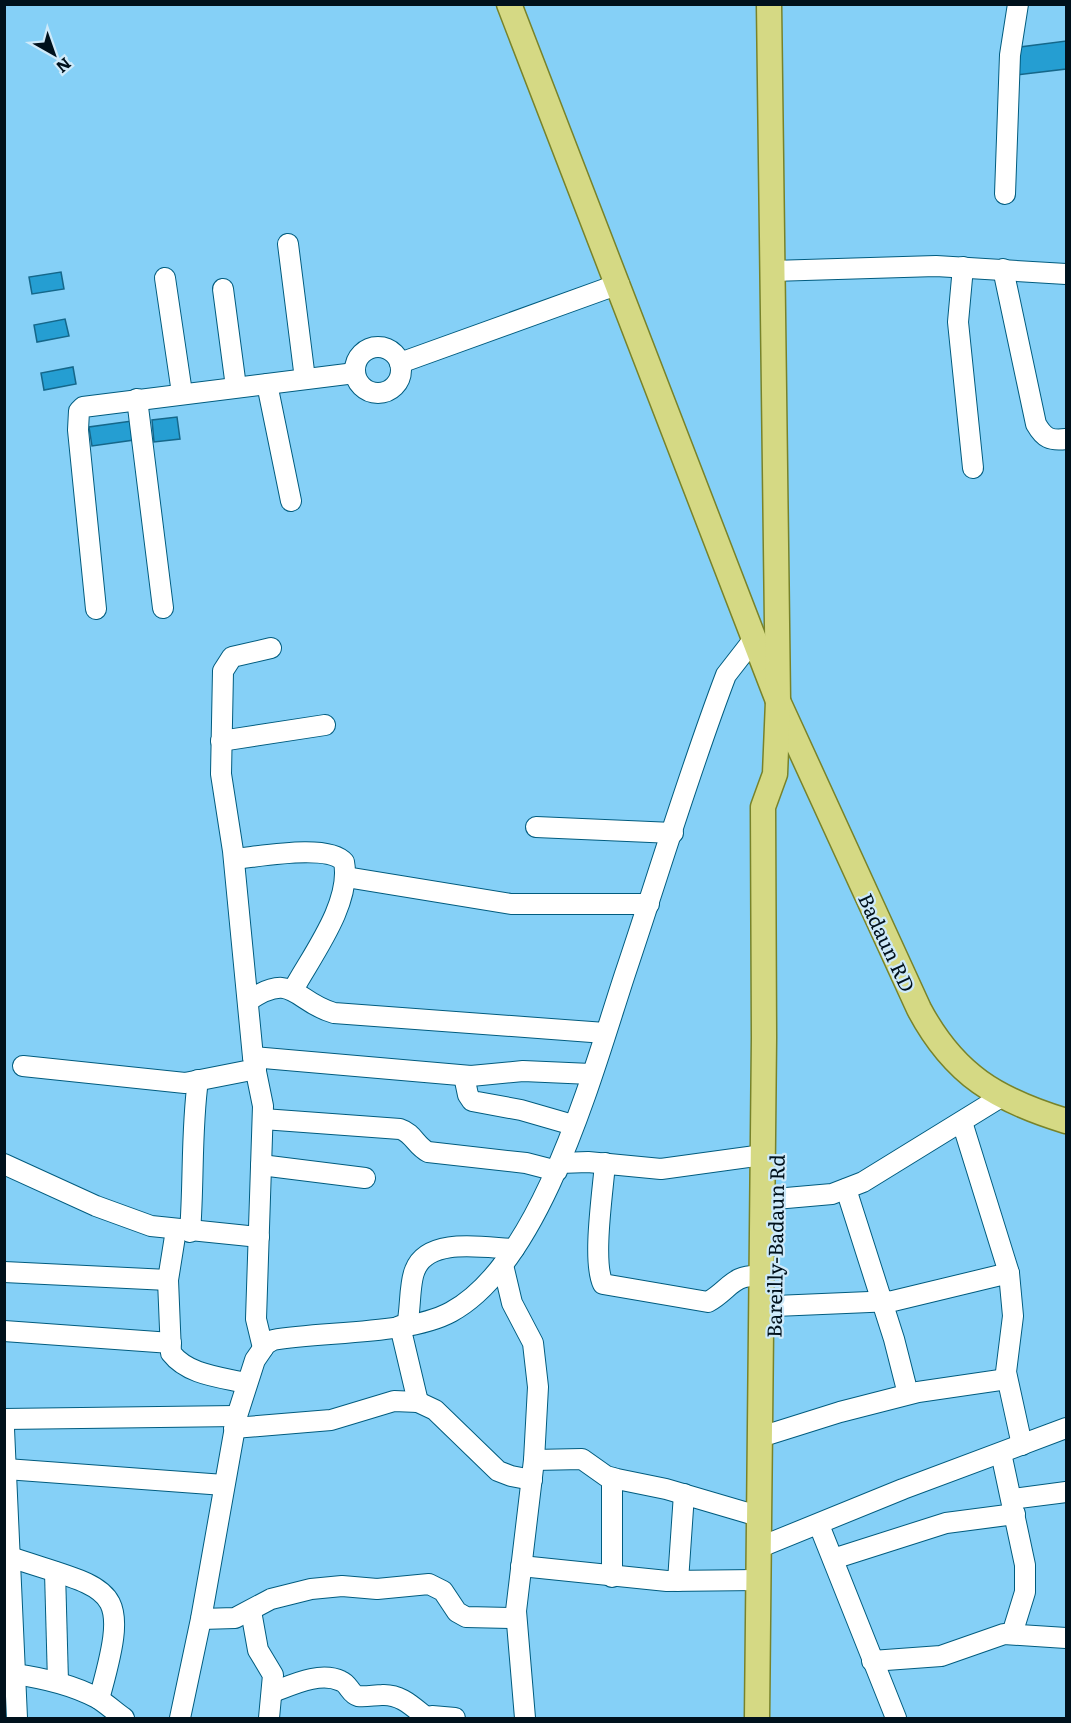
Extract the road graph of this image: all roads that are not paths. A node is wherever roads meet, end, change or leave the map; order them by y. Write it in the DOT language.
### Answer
graph roads {
  1 [pos="509,4"];
  2 [pos="769,4"];
  3 [pos="1018,4"];
  4 [pos="1005,194"];
  5 [pos="288,244"];
  6 [pos="963,267"];
  7 [pos="1003,269"];
  8 [pos="772,272"];
  9 [pos="1066,274"];
  10 [pos="165,278"];
  11 [pos="619,284"];
  12 [pos="223,289"];
  13 [pos="400,363"];
  14 [pos="355,373"];
  15 [pos="305,379"];
  16 [pos="267,384"];
  17 [pos="236,387"];
  18 [pos="182,393"];
  19 [pos="137,399"];
  20 [pos="1066,439"];
  21 [pos="973,468"];
  22 [pos="291,501"];
  23 [pos="163,608"];
  24 [pos="96,609"];
  25 [pos="754,639"];
  26 [pos="271,648"];
  27 [pos="778,701"];
  28 [pos="325,725"];
  29 [pos="221,741"];
  30 [pos="775,774"];
  31 [pos="536,827"];
  32 [pos="673,832"];
  33 [pos="234,860"];
  34 [pos="346,877"];
  35 [pos="649,904"];
  36 [pos="293,990"];
  37 [pos="248,1001"];
  38 [pos="605,1033"];
  39 [pos="255,1063"];
  40 [pos="23,1066"];
  41 [pos="591,1074"];
  42 [pos="465,1076"];
  43 [pos="198,1080"];
  44 [pos="1001,1097"];
  45 [pos="263,1119"];
  46 [pos="1066,1121"];
  47 [pos="962,1122"];
  48 [pos="573,1125"];
  49 [pos="763,1155"];
  50 [pos="605,1163"];
  51 [pos="4,1164"];
  52 [pos="261,1165"];
  53 [pos="559,1167"];
  54 [pos="365,1178"];
  55 [pos="846,1189"];
  56 [pos="775,1200"];
  57 [pos="183,1231"];
  58 [pos="259,1237"];
  59 [pos="508,1257"];
  60 [pos="4,1272"];
  61 [pos="1009,1274"];
  62 [pos="762,1276"];
  63 [pos="168,1280"];
  64 [pos="882,1301"];
  65 [pos="775,1306"];
  66 [pos="403,1326"];
  67 [pos="4,1331"];
  68 [pos="171,1343"];
  69 [pos="263,1348"];
  70 [pos="1007,1379"];
  71 [pos="246,1383"];
  72 [pos="908,1394"];
  73 [pos="418,1402"];
  74 [pos="4,1419"];
  75 [pos="235,1422"];
  76 [pos="1066,1428"];
  77 [pos="4,1429"];
  78 [pos="770,1434"];
  79 [pos="1022,1445"];
  80 [pos="1001,1453"];
  81 [pos="534,1460"];
  82 [pos="6,1469"];
  83 [pos="612,1478"];
  84 [pos="532,1480"];
  85 [pos="224,1485"];
  86 [pos="1066,1492"];
  87 [pos="684,1494"];
  88 [pos="1014,1506"];
  89 [pos="758,1516"];
  90 [pos="819,1525"];
  91 [pos="764,1546"];
  92 [pos="10,1557"];
  93 [pos="833,1559"];
  94 [pos="521,1566"];
  95 [pos="54,1572"];
  96 [pos="612,1577"];
  97 [pos="758,1580"];
  98 [pos="678,1581"];
  99 [pos="251,1611"];
  100 [pos="516,1618"];
  101 [pos="201,1619"];
  102 [pos="1012,1634"];
  103 [pos="1066,1638"];
  104 [pos="872,1661"];
  105 [pos="58,1682"];
  106 [pos="11,1683"];
  107 [pos="273,1692"];
  108 [pos="99,1699"];
  109 [pos="427,1718"];
  110 [pos="16,1719"];
  111 [pos="124,1719"];
  112 [pos="180,1719"];
  113 [pos="269,1719"];
  114 [pos="455,1719"];
  115 [pos="525,1719"];
  116 [pos="757,1719"];
  117 [pos="770,1719"];
  118 [pos="896,1719"];
  1 -- 11 [label="main road, Badaun RD"];
  2 -- 8 [label="main road"];
  3 -- 4 [label="street"];
  5 -- 15 [label="street"];
  6 -- 7 [label="street"];
  6 -- 8 [label="street"];
  6 -- 21 [label="street"];
  7 -- 9 [label="street"];
  7 -- 20 [label="street"];
  8 -- 27 [label="main road"];
  10 -- 18 [label="street"];
  11 -- 13 [label="street"];
  11 -- 25 [label="main road, Badaun RD"];
  12 -- 17 [label="street"];
  13 -- 14 [label="street"];
  13 -- 14 [label="street"];
  14 -- 15 [label="street"];
  15 -- 16 [label="street"];
  16 -- 17 [label="street"];
  16 -- 22 [label="street"];
  17 -- 18 [label="street"];
  18 -- 19 [label="street"];
  19 -- 23 [label="street"];
  19 -- 24 [label="street"];
  25 -- 27 [label="main road, Badaun RD"];
  25 -- 32 [label="street"];
  26 -- 29 [label="street"];
  27 -- 30 [label="main road"];
  27 -- 44 [label="main road, Badaun RD"];
  28 -- 29 [label="street"];
  29 -- 33 [label="street"];
  30 -- 49 [label="main road"];
  30 -- 56 [label="main road, Bareilly-Badaun Rd"];
  31 -- 32 [label="street"];
  32 -- 35 [label="street"];
  33 -- 34 [label="street"];
  33 -- 37 [label="street"];
  34 -- 35 [label="street"];
  34 -- 36 [label="street"];
  35 -- 38 [label="street"];
  36 -- 37 [label="street"];
  36 -- 38 [label="street"];
  37 -- 39 [label="street"];
  38 -- 41 [label="street"];
  39 -- 42 [label="street"];
  39 -- 43 [label="street"];
  39 -- 45 [label="street"];
  40 -- 43 [label="street"];
  41 -- 42 [label="street"];
  41 -- 48 [label="street"];
  42 -- 48 [label="street"];
  43 -- 57 [label="street"];
  44 -- 46 [label="main road, Badaun RD"];
  44 -- 47 [label="street"];
  45 -- 52 [label="street"];
  45 -- 53 [label="street"];
  47 -- 55 [label="street"];
  47 -- 61 [label="street"];
  48 -- 53 [label="street"];
  49 -- 50 [label="street"];
  49 -- 62 [label="main road"];
  50 -- 53 [label="street"];
  50 -- 62 [label="street"];
  51 -- 57 [label="street"];
  52 -- 54 [label="street"];
  52 -- 58 [label="street"];
  53 -- 59 [label="street"];
  55 -- 56 [label="street"];
  55 -- 64 [label="street"];
  56 -- 65 [label="main road, Bareilly-Badaun Rd"];
  57 -- 58 [label="street"];
  57 -- 63 [label="street"];
  58 -- 69 [label="street"];
  59 -- 66 [label="street"];
  59 -- 66 [label="street"];
  59 -- 81 [label="street"];
  60 -- 63 [label="street"];
  61 -- 64 [label="street"];
  61 -- 70 [label="street"];
  62 -- 89 [label="main road"];
  63 -- 68 [label="street"];
  64 -- 65 [label="street"];
  64 -- 72 [label="street"];
  65 -- 78 [label="main road, Bareilly-Badaun Rd"];
  66 -- 69 [label="street"];
  66 -- 73 [label="street"];
  67 -- 68 [label="street"];
  68 -- 71 [label="street"];
  69 -- 71 [label="street"];
  70 -- 72 [label="street"];
  70 -- 79 [label="street"];
  71 -- 75 [label="street"];
  72 -- 78 [label="street"];
  73 -- 75 [label="street"];
  73 -- 84 [label="street"];
  74 -- 75 [label="street"];
  75 -- 85 [label="street"];
  76 -- 79 [label="street"];
  77 -- 82 [label="street"];
  78 -- 91 [label="main road, Bareilly-Badaun Rd"];
  79 -- 80 [label="street"];
  80 -- 88 [label="street"];
  80 -- 90 [label="street"];
  81 -- 83 [label="street"];
  81 -- 84 [label="street"];
  82 -- 85 [label="street"];
  82 -- 92 [label="street"];
  83 -- 87 [label="street"];
  83 -- 96 [label="street"];
  84 -- 94 [label="street"];
  85 -- 101 [label="street"];
  86 -- 88 [label="street"];
  87 -- 89 [label="street"];
  87 -- 98 [label="street"];
  88 -- 93 [label="street"];
  88 -- 102 [label="street"];
  89 -- 91 [label="main road"];
  90 -- 91 [label="street"];
  90 -- 93 [label="street"];
  91 -- 97 [label="main road"];
  91 -- 117 [label="main road, Bareilly-Badaun Rd"];
  92 -- 95 [label="street"];
  92 -- 106 [label="street"];
  93 -- 104 [label="street"];
  94 -- 96 [label="street"];
  94 -- 100 [label="street"];
  95 -- 105 [label="street"];
  95 -- 108 [label="street"];
  96 -- 98 [label="street"];
  97 -- 98 [label="street"];
  97 -- 116 [label="main road"];
  99 -- 100 [label="street"];
  99 -- 101 [label="street"];
  99 -- 107 [label="street"];
  100 -- 115 [label="street"];
  101 -- 112 [label="street"];
  102 -- 103 [label="street"];
  102 -- 104 [label="street"];
  104 -- 118 [label="street"];
  105 -- 106 [label="street"];
  105 -- 108 [label="street"];
  106 -- 110 [label="street"];
  107 -- 109 [label="street"];
  107 -- 113 [label="street"];
  108 -- 111 [label="street"];
  109 -- 114 [label="street"];
}
